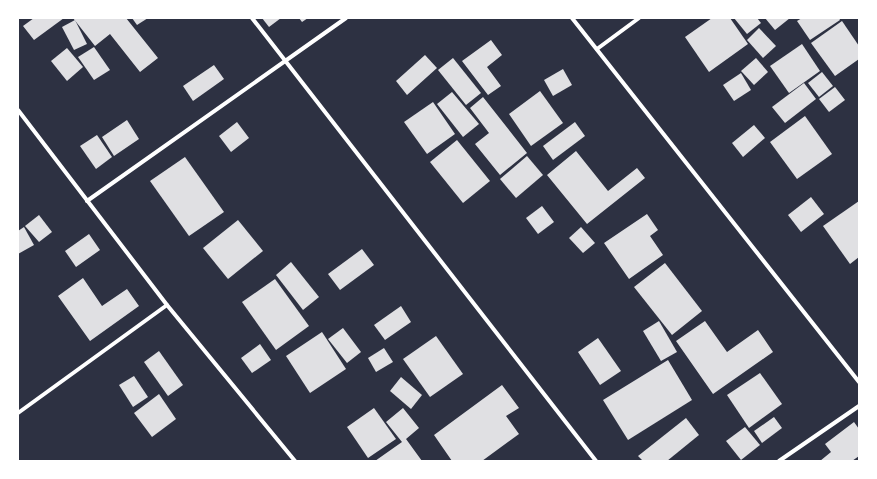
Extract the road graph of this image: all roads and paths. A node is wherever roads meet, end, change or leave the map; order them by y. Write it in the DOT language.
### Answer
graph roads {
  1 [pos="252,18"];
  2 [pos="346,18"];
  3 [pos="572,18"];
  4 [pos="639,18"];
  5 [pos="597,49"];
  6 [pos="286,61"];
  7 [pos="18,110"];
  8 [pos="88,201"];
  9 [pos="167,305"];
  10 [pos="859,382"];
  11 [pos="859,406"];
  12 [pos="18,413"];
  13 [pos="295,461"];
  14 [pos="596,461"];
  15 [pos="779,461"];
  1 -- 6 [label="street"];
  2 -- 6 [label="street"];
  3 -- 5 [label="street"];
  4 -- 5 [label="street"];
  5 -- 10 [label="street"];
  6 -- 8 [label="street"];
  6 -- 14 [label="street"];
  7 -- 8 [label="street"];
  8 -- 9 [label="street"];
  9 -- 12 [label="street"];
  9 -- 13 [label="street"];
  11 -- 15 [label="street"];
}
